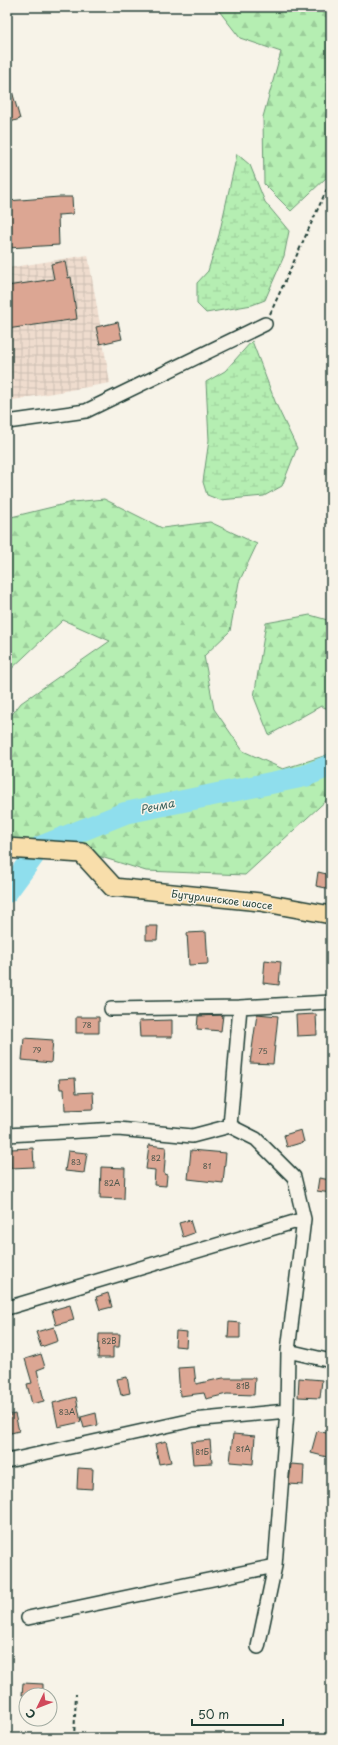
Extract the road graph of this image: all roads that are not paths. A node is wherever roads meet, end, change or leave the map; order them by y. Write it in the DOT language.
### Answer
graph roads {
  1 [pos="265,324"];
  2 [pos="7,422"];
  3 [pos="7,848"];
  4 [pos="113,887"];
  5 [pos="331,915"];
  6 [pos="331,1002"];
  7 [pos="240,1007"];
  8 [pos="111,1010"];
  9 [pos="230,1126"];
  10 [pos="7,1135"];
  11 [pos="304,1219"];
  12 [pos="7,1308"];
  13 [pos="288,1351"];
  14 [pos="331,1361"];
  15 [pos="287,1411"];
  16 [pos="7,1461"];
  17 [pos="275,1566"];
  18 [pos="28,1618"];
  19 [pos="258,1647"];
  1 -- 2 [label="lane"];
  3 -- 4 [label="highway"];
  4 -- 5 [label="main road, Бутурлинское шоссе"];
  6 -- 7 [label="lane"];
  7 -- 8 [label="lane"];
  7 -- 9 [label="lane"];
  9 -- 10 [label="lane"];
  9 -- 11 [label="lane"];
  11 -- 12 [label="lane"];
  11 -- 13 [label="lane"];
  13 -- 14 [label="lane"];
  13 -- 15 [label="lane"];
  15 -- 16 [label="lane"];
  15 -- 17 [label="lane"];
  17 -- 18 [label="lane"];
  17 -- 19 [label="lane"];
}
